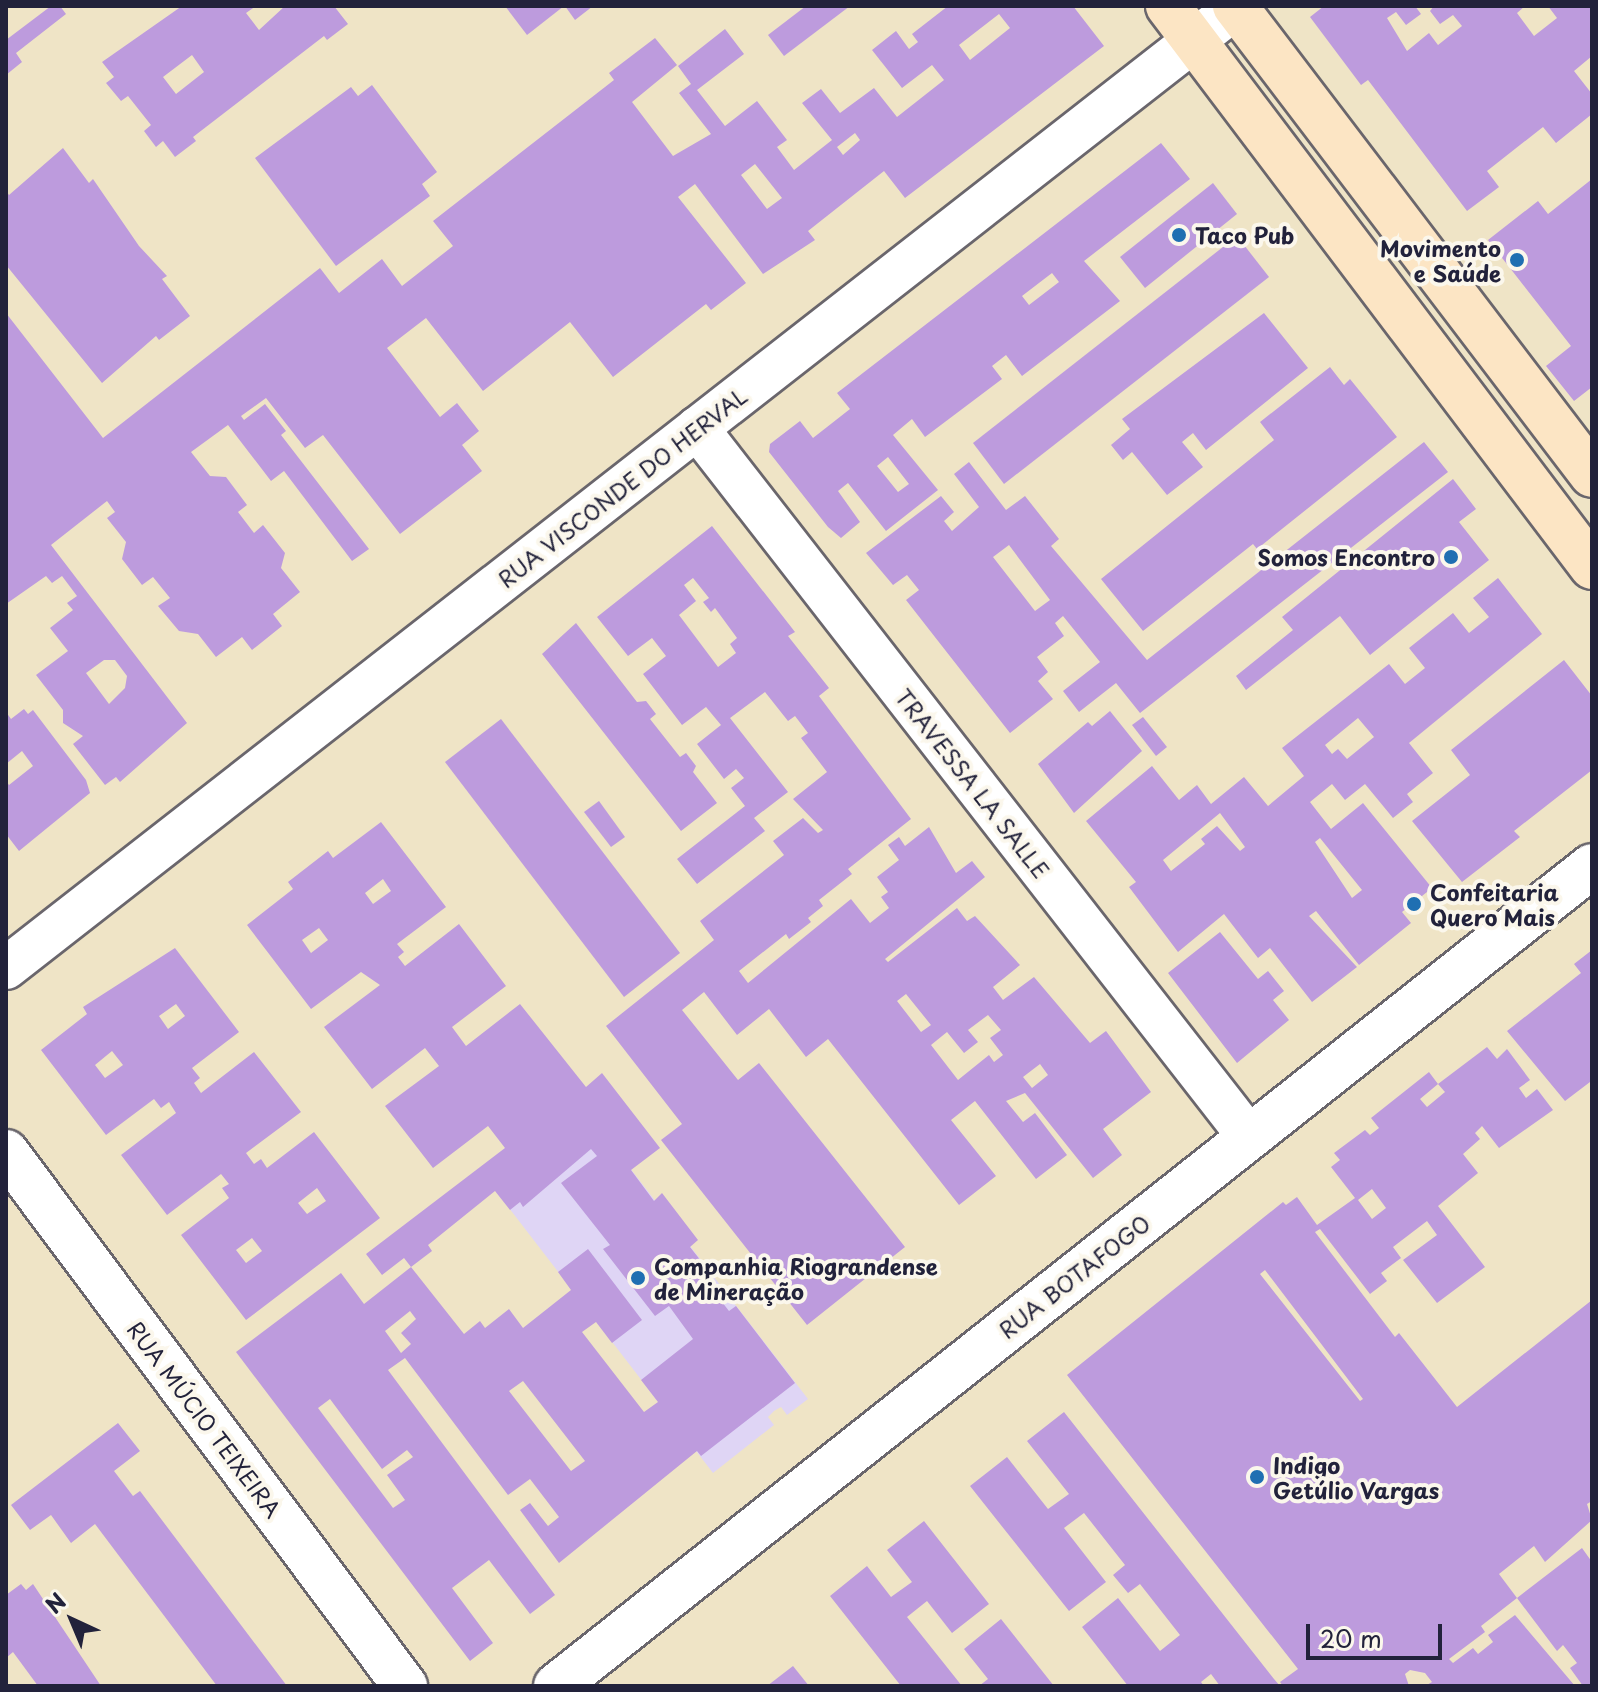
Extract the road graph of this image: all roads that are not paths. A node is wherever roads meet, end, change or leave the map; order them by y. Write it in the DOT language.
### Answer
graph roads {
  1 [pos="1236,6"];
  2 [pos="1176,15"];
  3 [pos="697,428"];
  4 [pos="1592,475"];
  5 [pos="1592,567"];
  6 [pos="1592,866"];
  7 [pos="6,968"];
  8 [pos="1249,1137"];
  9 [pos="6,1152"];
  10 [pos="405,1686"];
  11 [pos="556,1686"];
  1 -- 2 [label="street, RUA VISCONDE DO HERVAL"];
  1 -- 4 [label="main road"];
  2 -- 3 [label="street, RUA VISCONDE DO HERVAL"];
  2 -- 5 [label="main road"];
  3 -- 7 [label="street, RUA VISCONDE DO HERVAL"];
  3 -- 8 [label="street, TRAVESSA LA SALLE"];
  6 -- 8 [label="street, RUA BOTAFOGO"];
  8 -- 11 [label="street, RUA BOTAFOGO"];
  9 -- 10 [label="street, RUA MÚCIO TEIXEIRA"];
}
